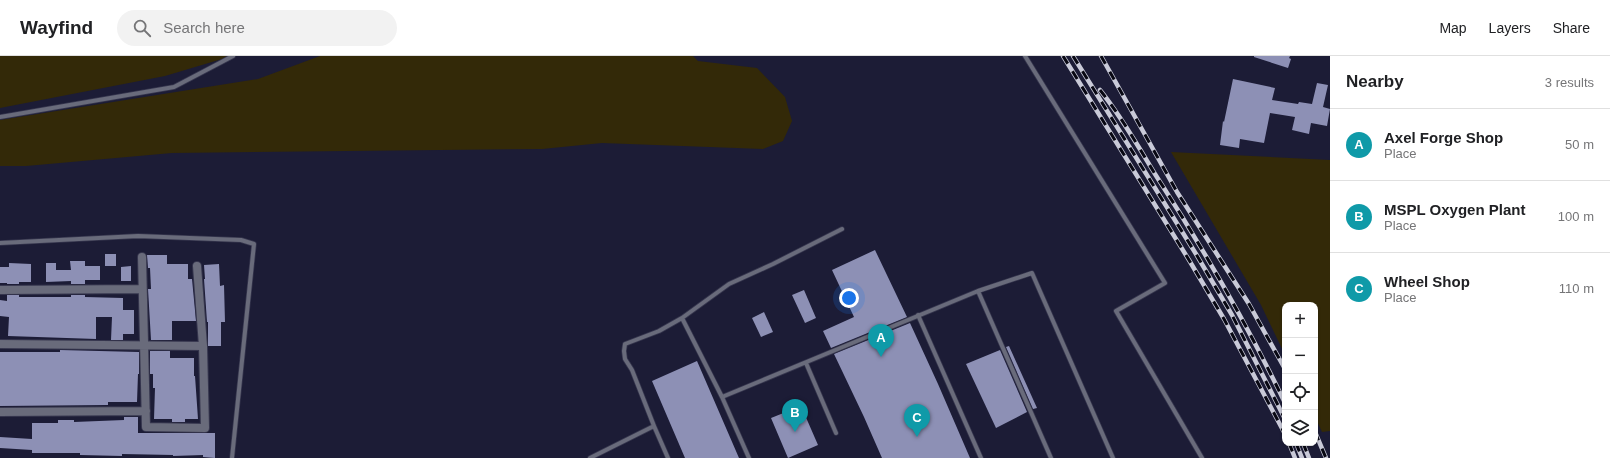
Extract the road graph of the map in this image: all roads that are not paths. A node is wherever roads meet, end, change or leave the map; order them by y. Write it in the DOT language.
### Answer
graph roads {
  1 [pos="234,56"];
  2 [pos="1025,56"];
  3 [pos="0,117"];
  4 [pos="842,229"];
  5 [pos="0,244"];
  6 [pos="142,257"];
  7 [pos="198,266"];
  8 [pos="142,289"];
  9 [pos="0,290"];
  10 [pos="978,291"];
  11 [pos="918,315"];
  12 [pos="682,318"];
  13 [pos="0,344"];
  14 [pos="144,346"];
  15 [pos="203,346"];
  16 [pos="806,363"];
  17 [pos="722,398"];
  18 [pos="146,411"];
  19 [pos="0,412"];
  20 [pos="654,426"];
  21 [pos="836,433"];
  22 [pos="232,458"];
  23 [pos="590,458"];
  24 [pos="668,458"];
  25 [pos="749,458"];
  26 [pos="981,458"];
  27 [pos="1051,458"];
  28 [pos="1113,458"];
  29 [pos="1202,458"];
  1 -- 3 [label="lane"];
  2 -- 29 [label="lane"];
  4 -- 12 [label="lane"];
  5 -- 22 [label="lane"];
  6 -- 8 [label="street"];
  7 -- 15 [label="street"];
  8 -- 9 [label="street"];
  8 -- 14 [label="street"];
  10 -- 11 [label="lane"];
  10 -- 27 [label="lane"];
  10 -- 28 [label="lane"];
  11 -- 16 [label="lane"];
  11 -- 26 [label="lane"];
  12 -- 17 [label="lane"];
  12 -- 20 [label="lane"];
  13 -- 14 [label="street"];
  14 -- 15 [label="street"];
  14 -- 18 [label="street"];
  15 -- 18 [label="street"];
  16 -- 17 [label="lane"];
  16 -- 21 [label="lane"];
  17 -- 25 [label="lane"];
  18 -- 19 [label="street"];
  20 -- 23 [label="lane"];
  20 -- 24 [label="lane"];
}
